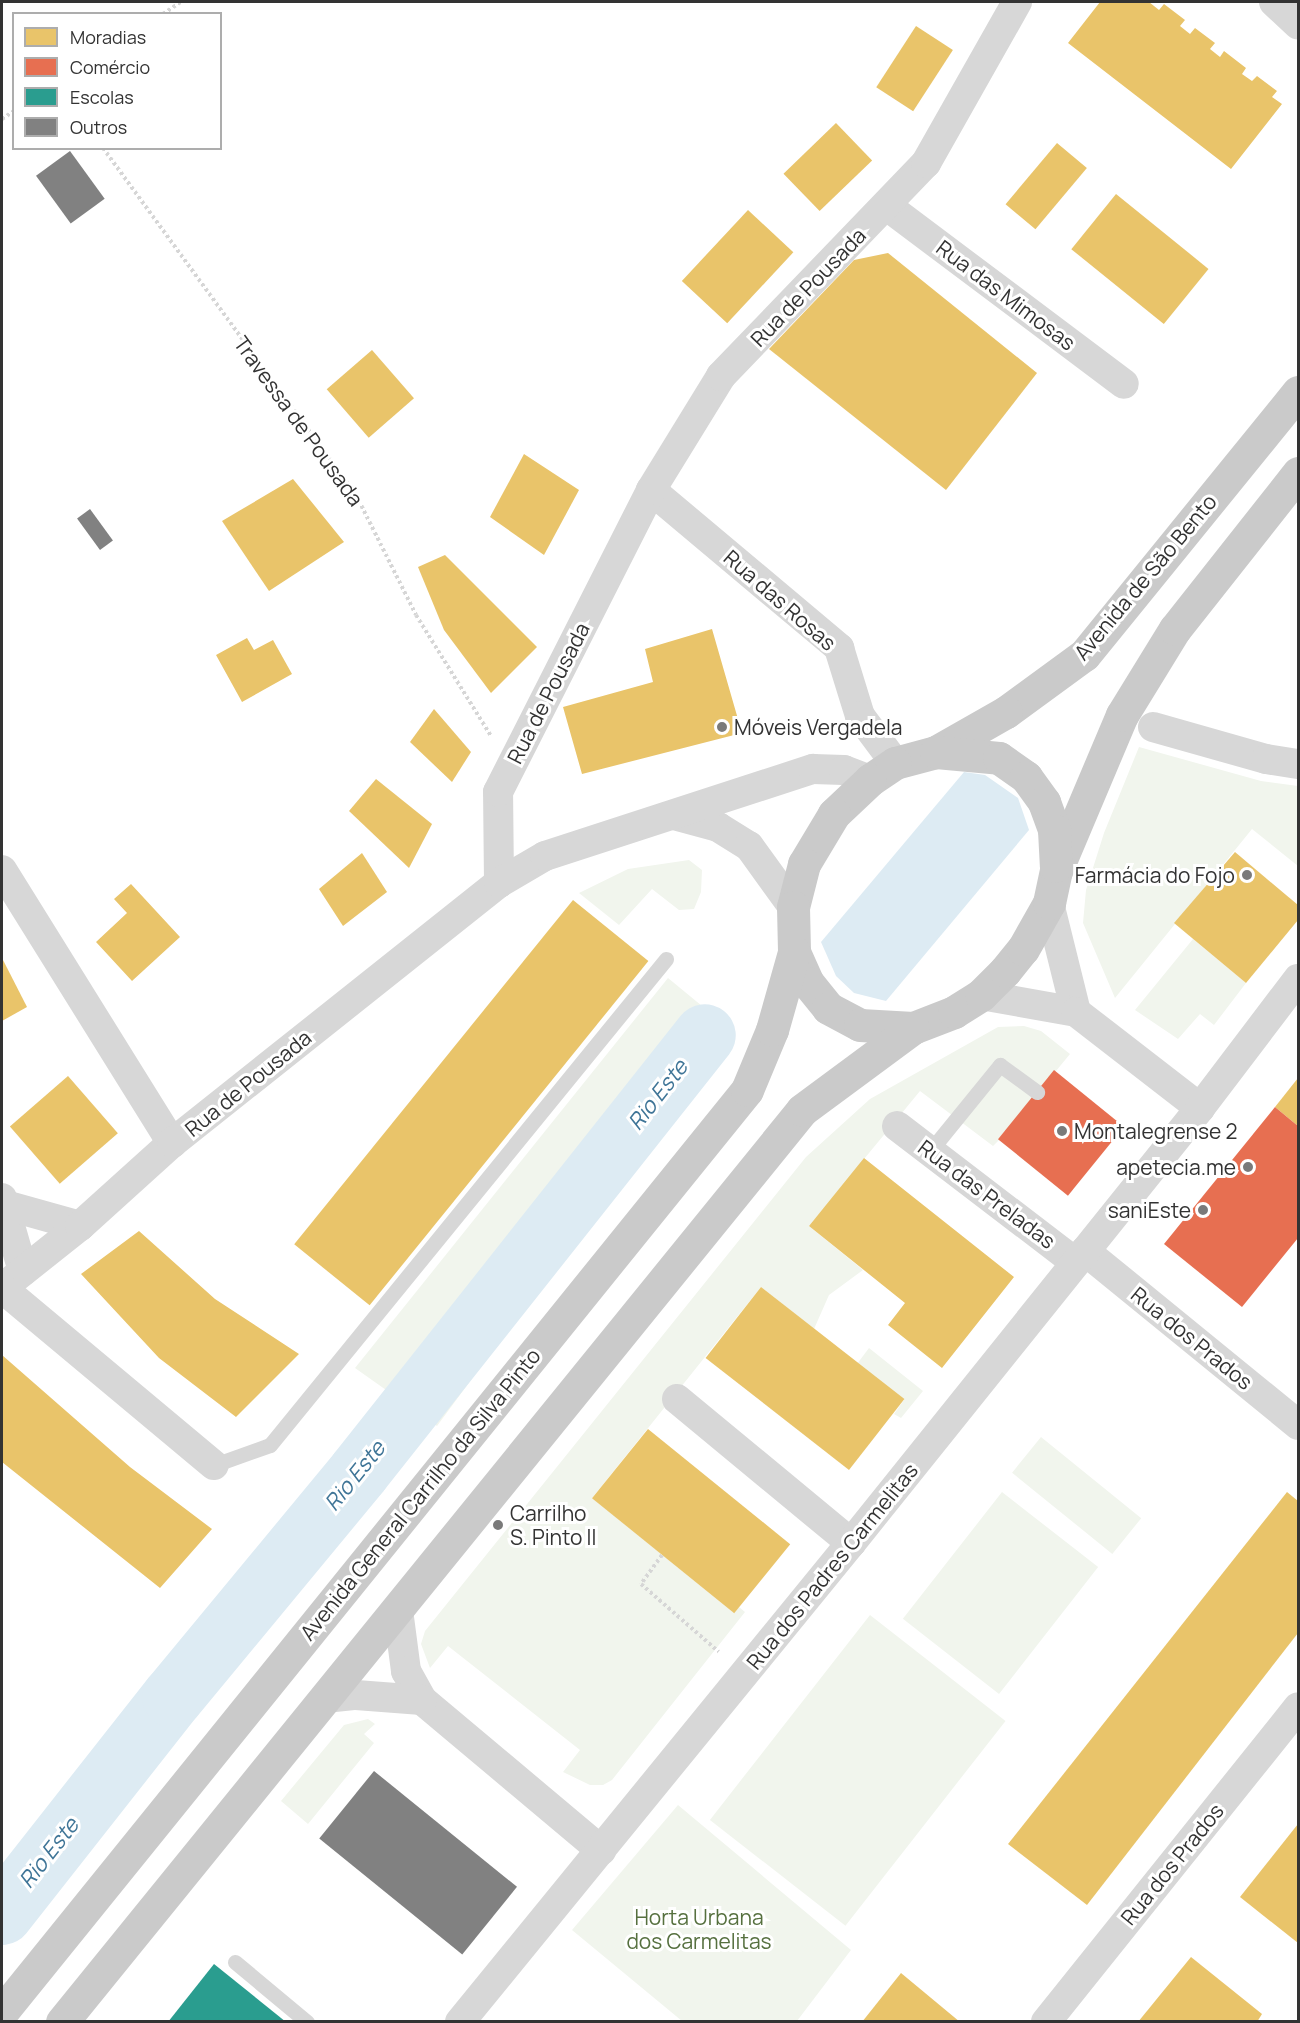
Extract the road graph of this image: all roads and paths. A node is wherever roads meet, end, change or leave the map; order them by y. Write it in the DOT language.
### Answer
graph roads {
  1 [pos="181,2"];
  2 [pos="1017,2"];
  3 [pos="1274,2"];
  4 [pos="166,12"];
  5 [pos="1299,24"];
  6 [pos="104,150"];
  7 [pos="887,206"];
  8 [pos="1124,384"];
  9 [pos="1299,392"];
  10 [pos="1299,473"];
  11 [pos="651,490"];
  12 [pos="1153,727"];
  13 [pos="936,752"];
  14 [pos="1299,764"];
  15 [pos="511,767"];
  16 [pos="883,772"];
  17 [pos="674,815"];
  18 [pos="2,870"];
  19 [pos="1056,871"];
  20 [pos="499,883"];
  21 [pos="1048,903"];
  22 [pos="793,908"];
  23 [pos="794,952"];
  24 [pos="666,959"];
  25 [pos="1299,979"];
  26 [pos="981,995"];
  27 [pos="1076,1012"];
  28 [pos="912,1028"];
  29 [pos="1037,1092"];
  30 [pos="1200,1108"];
  31 [pos="897,1126"];
  32 [pos="172,1143"];
  33 [pos="930,1151"];
  34 [pos="3,1201"];
  35 [pos="80,1226"];
  36 [pos="1081,1257"];
  37 [pos="9,1282"];
  38 [pos="676,1399"];
  39 [pos="1299,1425"];
  40 [pos="214,1465"];
  41 [pos="851,1543"];
  42 [pos="662,1555"];
  43 [pos="398,1610"];
  44 [pos="745,1673"];
  45 [pos="325,1698"];
  46 [pos="422,1700"];
  47 [pos="1299,1707"];
  48 [pos="601,1850"];
  49 [pos="235,1962"];
  50 [pos="2,2012"];
  51 [pos="62,2022"];
  52 [pos="308,2022"];
  53 [pos="460,2022"];
  54 [pos="1046,2022"];
  1 -- 4 [label="path"];
  2 -- 7 [label="street, Rua de Pousada"];
  3 -- 5 [label="street"];
  6 -- 15 [label="path, Travessa de Pousada"];
  7 -- 8 [label="street, Rua das Mimosas"];
  7 -- 11 [label="street, Rua de Pousada"];
  9 -- 13 [label="main road, Avenida de São Bento"];
  10 -- 19 [label="main road, Avenida de São Bento"];
  11 -- 15 [label="street, Rua de Pousada"];
  11 -- 16 [label="street, Rua das Rosas"];
  12 -- 14 [label="street"];
  13 -- 16 [label="main road, Avenida de São Bento"];
  13 -- 19 [label="main road, Avenida de São Bento"];
  15 -- 20 [label="street, Rua de Pousada"];
  16 -- 17 [label="street"];
  16 -- 22 [label="main road, Avenida de São Bento"];
  17 -- 20 [label="street"];
  17 -- 22 [label="street"];
  18 -- 32 [label="street"];
  19 -- 21 [label="main road, Avenida de São Bento"];
  20 -- 32 [label="street, Rua de Pousada"];
  21 -- 26 [label="main road, Avenida de São Bento"];
  21 -- 27 [label="street"];
  22 -- 23 [label="main road, Avenida de São Bento"];
  23 -- 28 [label="main road, Avenida de São Bento"];
  23 -- 50 [label="main road, Avenida General Carrilho da Silva Pinto"];
  24 -- 40 [label="lane"];
  25 -- 30 [label="street, Rua dos Padres Carmelitas"];
  26 -- 27 [label="street"];
  26 -- 28 [label="main road, Avenida de São Bento"];
  27 -- 30 [label="street"];
  28 -- 43 [label="main road"];
  29 -- 33 [label="lane"];
  30 -- 36 [label="street, Rua dos Padres Carmelitas"];
  31 -- 33 [label="street, Rua das Preladas"];
  32 -- 35 [label="street, Rua de Pousada"];
  33 -- 36 [label="street, Rua das Preladas"];
  34 -- 35 [label="street"];
  34 -- 37 [label="street"];
  35 -- 37 [label="street, Rua de Pousada"];
  36 -- 39 [label="street, Rua dos Prados"];
  36 -- 41 [label="street, Rua dos Padres Carmelitas"];
  37 -- 40 [label="street"];
  38 -- 41 [label="street"];
  41 -- 44 [label="street, Rua dos Padres Carmelitas"];
  42 -- 44 [label="path"];
  43 -- 45 [label="main road"];
  43 -- 46 [label="street"];
  44 -- 48 [label="street, Rua dos Padres Carmelitas"];
  45 -- 46 [label="street"];
  45 -- 51 [label="main road"];
  46 -- 48 [label="street"];
  47 -- 54 [label="street, Rua dos Prados"];
  48 -- 53 [label="street, Rua dos Padres Carmelitas"];
  49 -- 52 [label="lane"];
}
